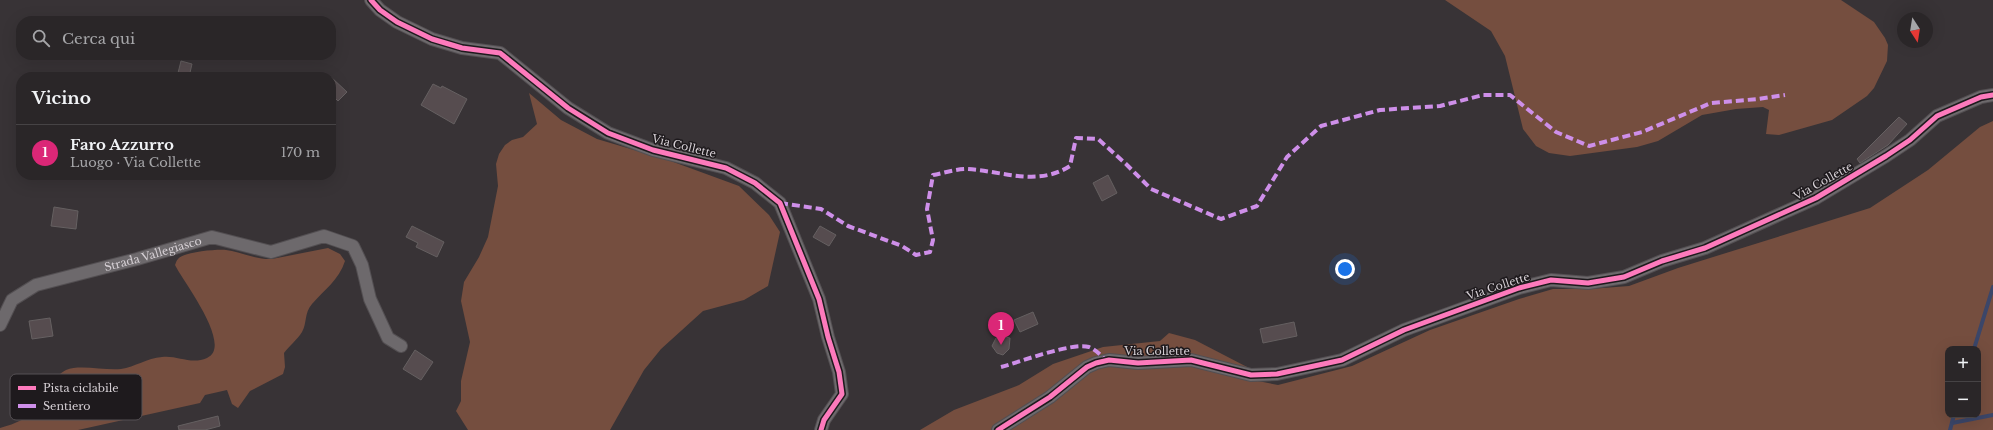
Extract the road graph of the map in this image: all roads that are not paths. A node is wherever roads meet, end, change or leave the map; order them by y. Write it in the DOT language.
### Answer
graph roads {
  1 [pos="372,0"];
  2 [pos="1993,95"];
  3 [pos="0,326"];
  4 [pos="401,346"];
  5 [pos="821,430"];
  6 [pos="998,430"];
  1 -- 5 [label="street, Via Collette"];
  2 -- 6 [label="street, Via Collette"];
  3 -- 4 [label="street, Strada Vallegiasco"];
}
